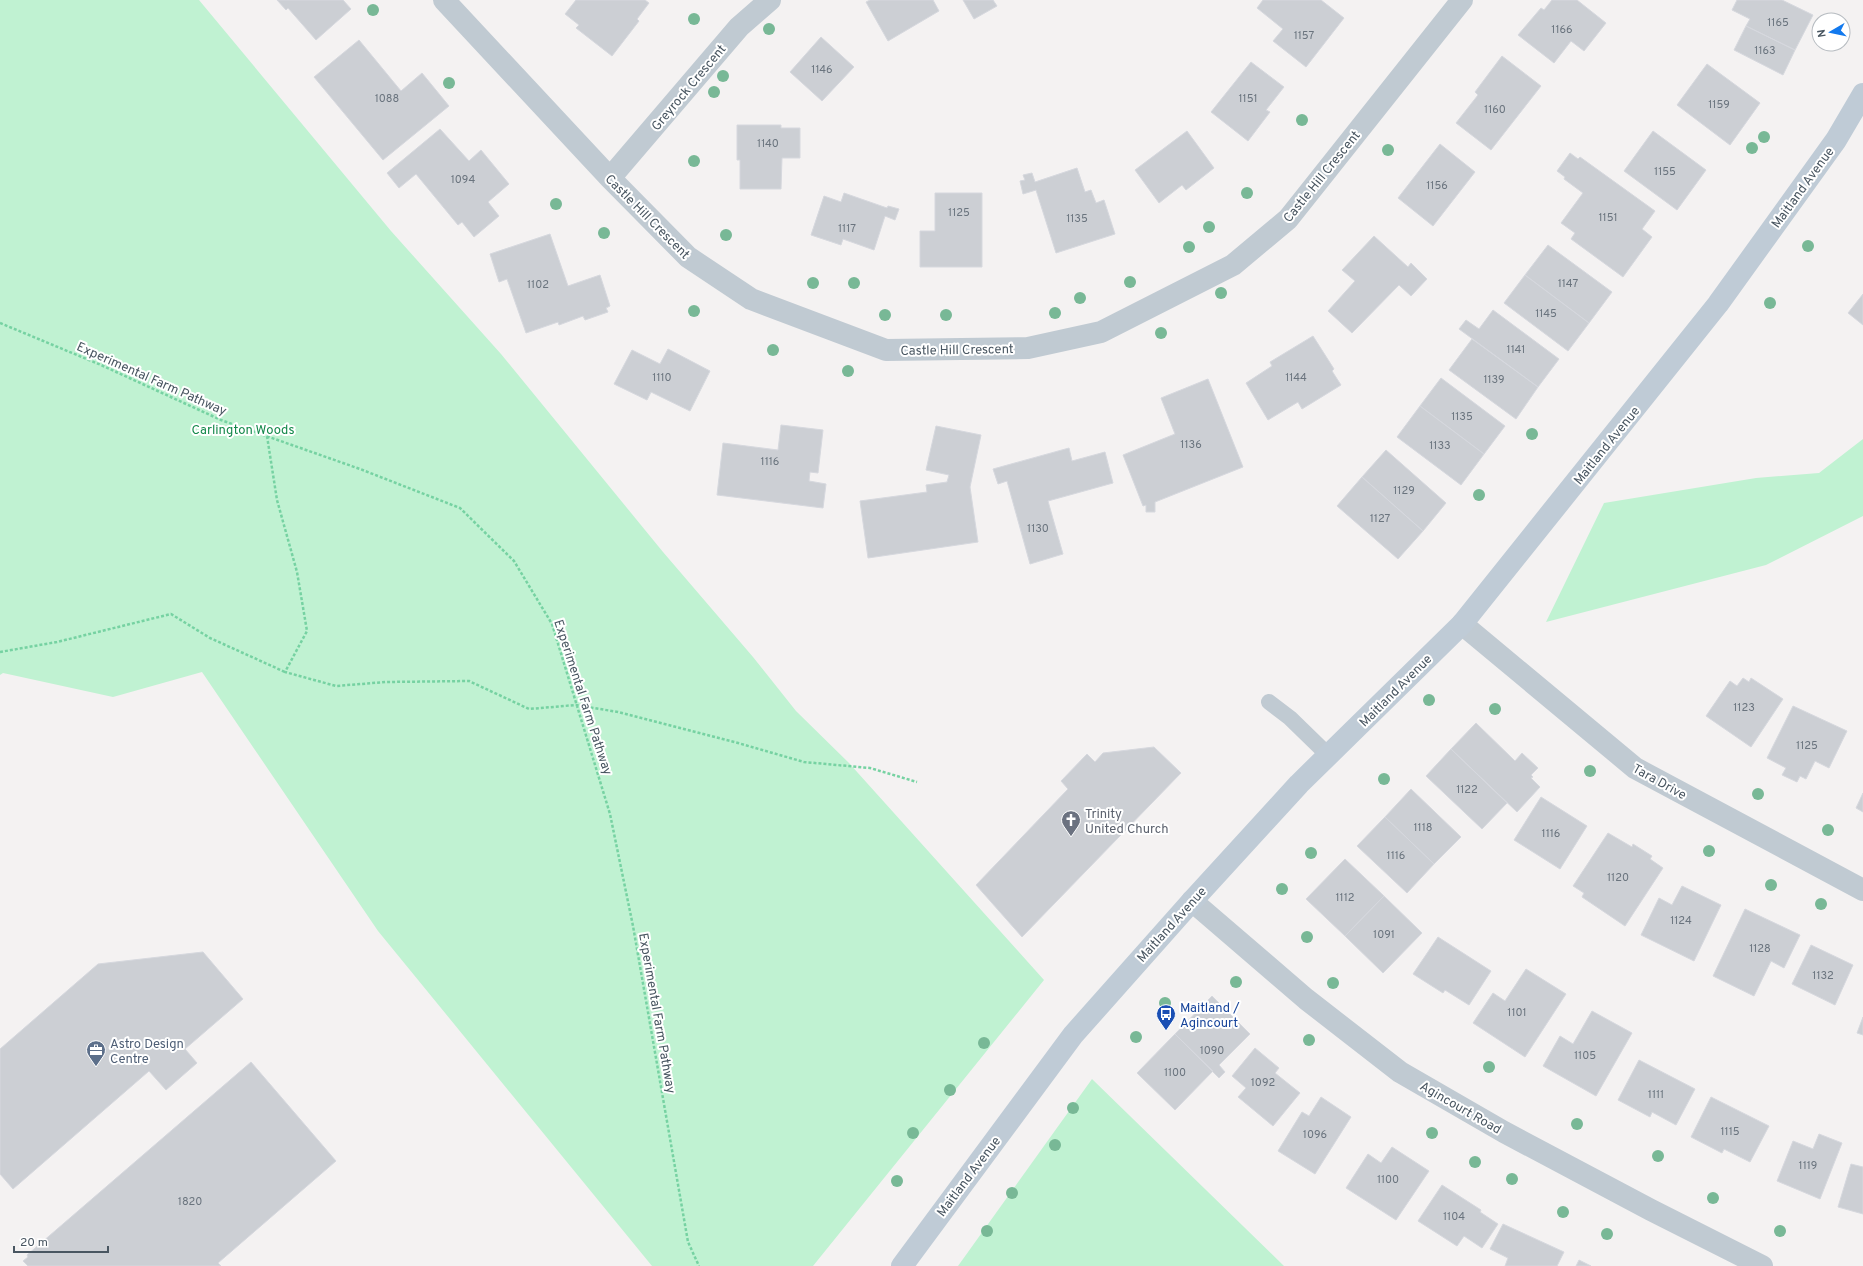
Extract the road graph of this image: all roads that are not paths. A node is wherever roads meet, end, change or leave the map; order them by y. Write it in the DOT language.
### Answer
graph roads {
  1 [pos="444,0"];
  2 [pos="770,0"];
  3 [pos="1462,0"];
  4 [pos="1863,94"];
  5 [pos="610,178"];
  6 [pos="1462,624"];
  7 [pos="1269,702"];
  8 [pos="1328,755"];
  9 [pos="1863,890"];
  10 [pos="1192,901"];
  11 [pos="902,1266"];
  12 [pos="1762,1266"];
  1 -- 5 [label="street, Castle Hill Crescent"];
  2 -- 5 [label="street, Greyrock Crescent"];
  3 -- 5 [label="street, Castle Hill Crescent"];
  4 -- 6 [label="main road, Maitland Avenue"];
  6 -- 8 [label="main road, Maitland Avenue"];
  6 -- 9 [label="street, Tara Drive"];
  7 -- 8 [label="lane"];
  8 -- 10 [label="main road, Maitland Avenue"];
  10 -- 11 [label="main road, Maitland Avenue"];
  10 -- 12 [label="street, Agincourt Road"];
}
